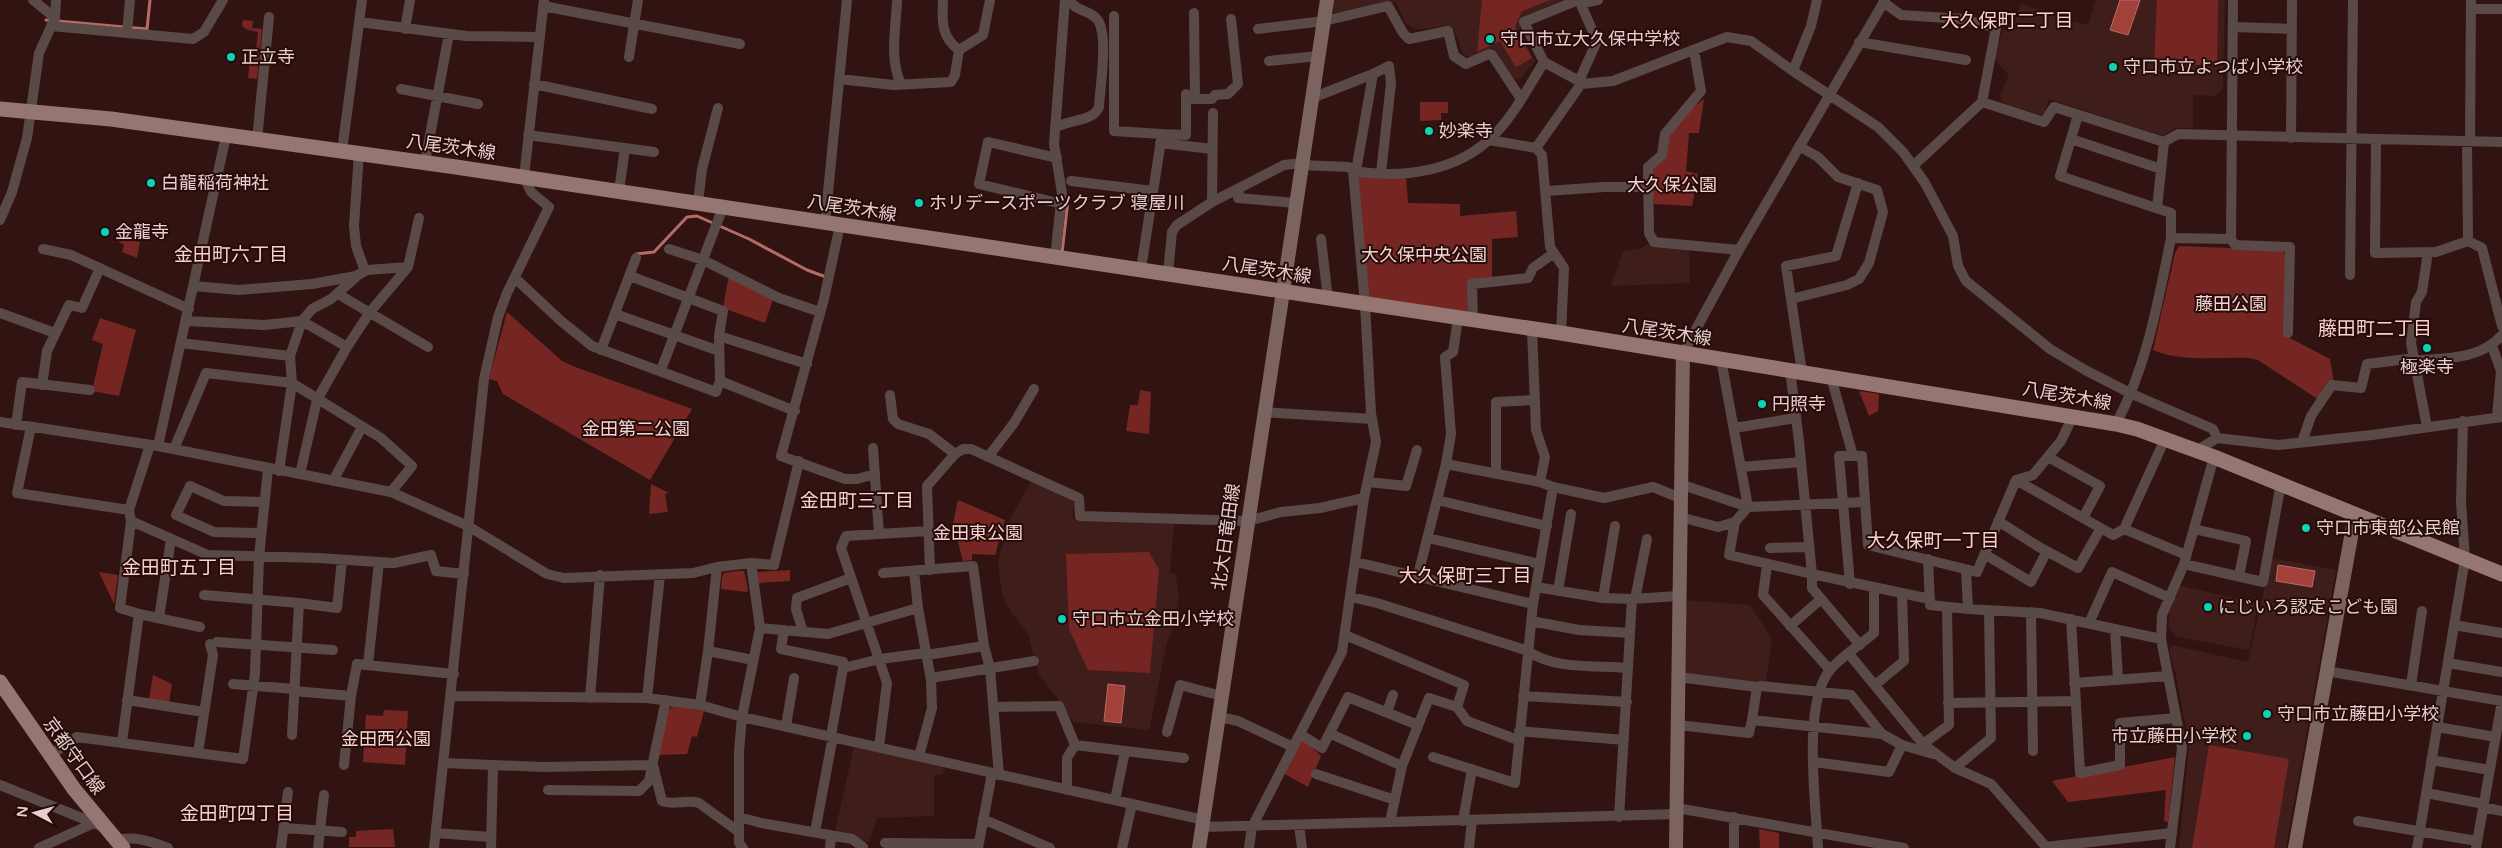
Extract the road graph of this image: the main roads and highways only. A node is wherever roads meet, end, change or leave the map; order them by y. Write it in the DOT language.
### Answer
graph roads {
  1 [pos="0,109"];
  2 [pos="2502,574"];
  3 [pos="0,682"];
  4 [pos="119,844"];
  1 -- 2 [label="main road, 八尾茨木線"];
  3 -- 4 [label="main road, 京都守口線"];
}
